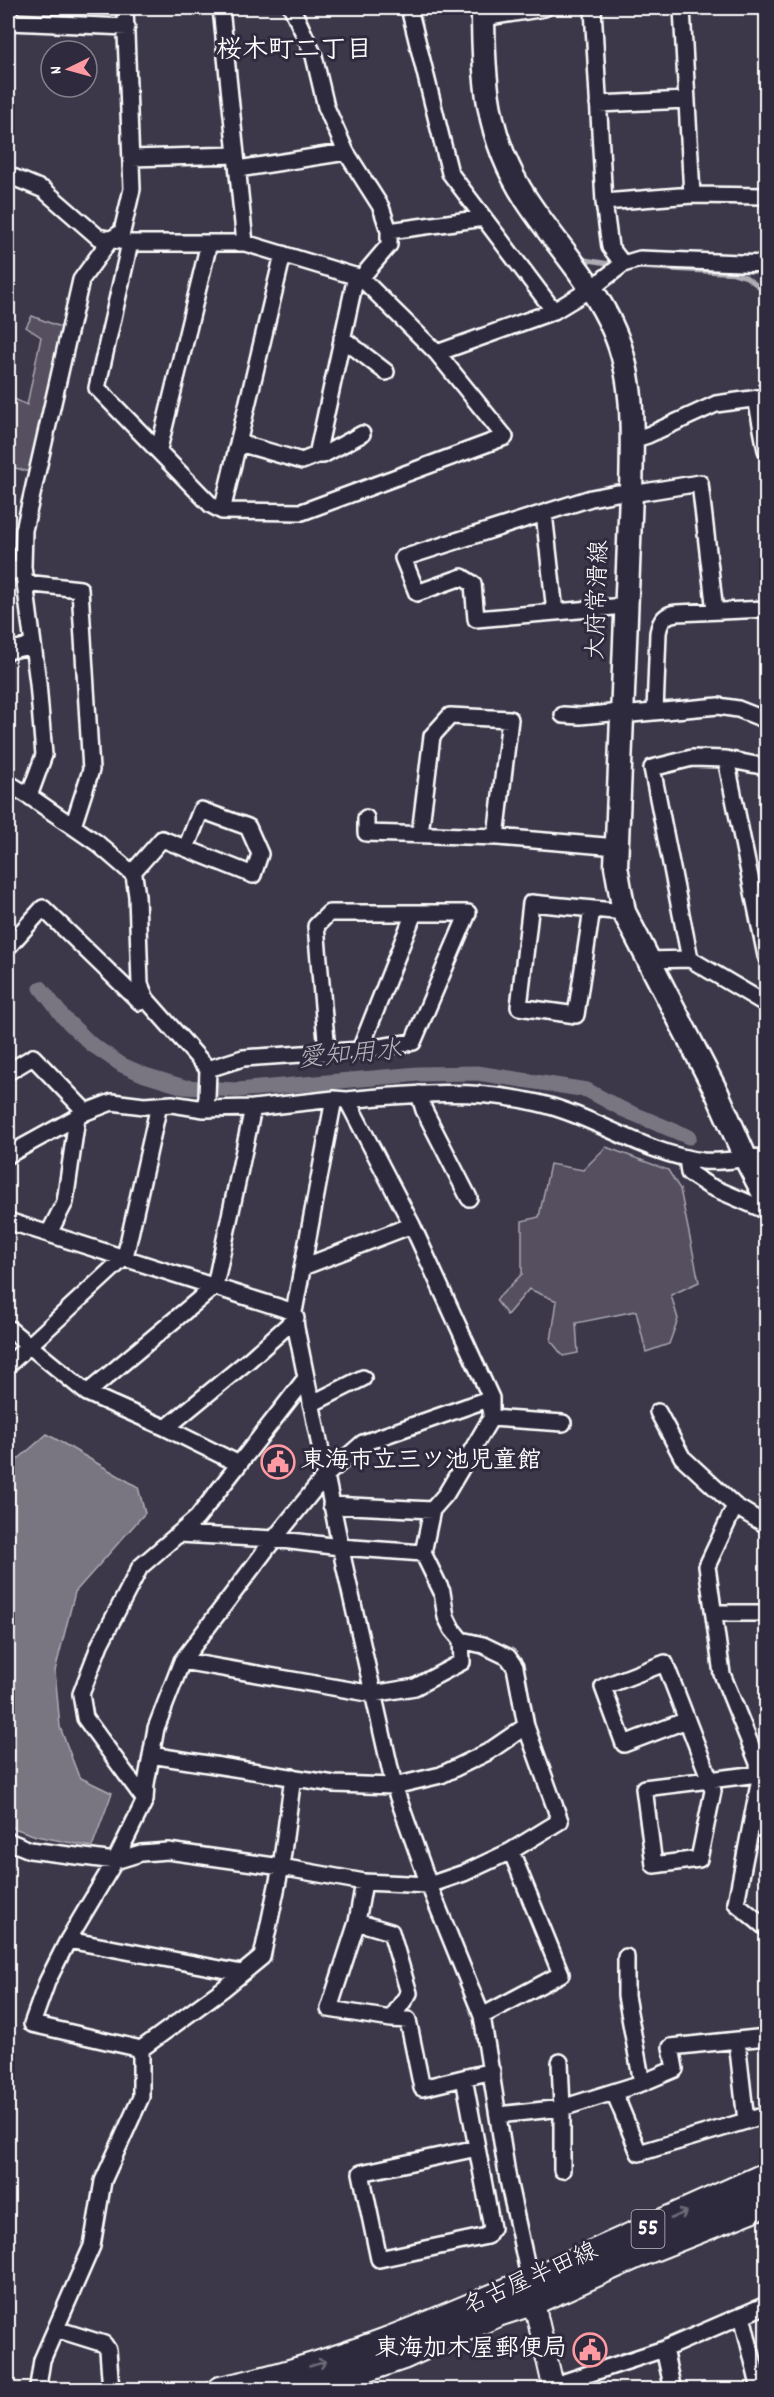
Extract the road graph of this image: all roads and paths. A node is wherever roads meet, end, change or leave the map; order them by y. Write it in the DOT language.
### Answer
graph roads {
  1 [pos="9,8"];
  2 [pos="125,8"];
  3 [pos="221,8"];
  4 [pos="292,8"];
  5 [pos="409,8"];
  6 [pos="545,8"];
  7 [pos="593,8"];
  8 [pos="682,8"];
  9 [pos="483,13"];
  10 [pos="127,27"];
  11 [pos="687,100"];
  12 [pos="598,104"];
  13 [pos="346,152"];
  14 [pos="132,158"];
  15 [pos="237,162"];
  16 [pos="8,175"];
  17 [pos="692,195"];
  18 [pos="766,196"];
  19 [pos="604,202"];
  20 [pos="484,218"];
  21 [pos="389,231"];
  22 [pos="110,240"];
  23 [pos="130,243"];
  24 [pos="209,243"];
  25 [pos="245,243"];
  26 [pos="283,254"];
  27 [pos="623,264"];
  28 [pos="766,264"];
  29 [pos="358,277"];
  30 [pos="592,288"];
  31 [pos="554,311"];
  32 [pos="342,338"];
  33 [pos="436,354"];
  34 [pos="386,372"];
  35 [pos="761,398"];
  36 [pos="362,434"];
  37 [pos="632,440"];
  38 [pos="239,443"];
  39 [pos="159,449"];
  40 [pos="766,450"];
  41 [pos="317,455"];
  42 [pos="631,493"];
  43 [pos="222,512"];
  44 [pos="544,513"];
  45 [pos="23,567"];
  46 [pos="8,573"];
  47 [pos="25,583"];
  48 [pos="714,603"];
  49 [pos="625,606"];
  50 [pos="766,609"];
  51 [pos="555,612"];
  52 [pos="33,645"];
  53 [pos="8,651"];
  54 [pos="655,712"];
  55 [pos="621,714"];
  56 [pos="563,715"];
  57 [pos="766,720"];
  58 [pos="726,759"];
  59 [pos="766,767"];
  60 [pos="8,783"];
  61 [pos="29,796"];
  62 [pos="366,818"];
  63 [pos="73,826"];
  64 [pos="420,834"];
  65 [pos="496,837"];
  66 [pos="617,847"];
  67 [pos="186,848"];
  68 [pos="132,873"];
  69 [pos="592,909"];
  70 [pos="624,912"];
  71 [pos="414,913"];
  72 [pos="8,947"];
  73 [pos="766,956"];
  74 [pos="690,959"];
  75 [pos="647,960"];
  76 [pos="146,999"];
  77 [pos="766,1004"];
  78 [pos="360,1050"];
  79 [pos="327,1051"];
  80 [pos="8,1072"];
  81 [pos="208,1073"];
  82 [pos="419,1094"];
  83 [pos="341,1100"];
  84 [pos="206,1104"];
  85 [pos="159,1105"];
  86 [pos="253,1108"];
  87 [pos="81,1115"];
  88 [pos="8,1155"];
  89 [pos="756,1157"];
  90 [pos="687,1158"];
  91 [pos="469,1198"];
  92 [pos="766,1198"];
  93 [pos="766,1206"];
  94 [pos="8,1221"];
  95 [pos="412,1225"];
  96 [pos="49,1233"];
  97 [pos="125,1257"];
  98 [pos="303,1267"];
  99 [pos="215,1286"];
  100 [pos="295,1315"];
  101 [pos="8,1328"];
  102 [pos="29,1347"];
  103 [pos="8,1365"];
  104 [pos="306,1378"];
  105 [pos="363,1378"];
  106 [pos="87,1393"];
  107 [pos="491,1398"];
  108 [pos="311,1404"];
  109 [pos="658,1412"];
  110 [pos="491,1418"];
  111 [pos="563,1423"];
  112 [pos="165,1428"];
  113 [pos="239,1464"];
  114 [pos="325,1476"];
  115 [pos="331,1505"];
  116 [pos="735,1506"];
  117 [pos="432,1510"];
  118 [pos="766,1525"];
  119 [pos="179,1534"];
  120 [pos="274,1539"];
  121 [pos="340,1547"];
  122 [pos="423,1552"];
  123 [pos="714,1613"];
  124 [pos="766,1613"];
  125 [pos="461,1640"];
  126 [pos="182,1661"];
  127 [pos="373,1694"];
  128 [pos="687,1720"];
  129 [pos="526,1726"];
  130 [pos="151,1755"];
  131 [pos="758,1774"];
  132 [pos="293,1777"];
  133 [pos="710,1780"];
  134 [pos="394,1786"];
  135 [pos="145,1800"];
  136 [pos="8,1841"];
  137 [pos="511,1851"];
  138 [pos="116,1861"];
  139 [pos="281,1867"];
  140 [pos="364,1882"];
  141 [pos="429,1885"];
  142 [pos="357,1922"];
  143 [pos="766,1928"];
  144 [pos="68,1940"];
  145 [pos="626,1957"];
  146 [pos="242,1973"];
  147 [pos="482,2016"];
  148 [pos="391,2019"];
  149 [pos="766,2037"];
  150 [pos="736,2041"];
  151 [pos="141,2049"];
  152 [pos="560,2062"];
  153 [pos="492,2071"];
  154 [pos="464,2078"];
  155 [pos="642,2083"];
  156 [pos="614,2092"];
  157 [pos="562,2108"];
  158 [pos="498,2115"];
  159 [pos="766,2115"];
  160 [pos="746,2121"];
  161 [pos="477,2148"];
  162 [pos="562,2170"];
  163 [pos="766,2176"];
  164 [pos="766,2203"];
  165 [pos="531,2291"];
  166 [pos="766,2305"];
  167 [pos="742,2315"];
  168 [pos="56,2329"];
  169 [pos="664,2349"];
  170 [pos="38,2386"];
  171 [pos="553,2388"];
  172 [pos="111,2390"];
  173 [pos="220,2390"];
  174 [pos="303,2390"];
  175 [pos="673,2390"];
  176 [pos="760,2390"];
  1 -- 10 [label="street"];
  2 -- 10 [label="street"];
  3 -- 15 [label="street"];
  4 -- 13 [label="street"];
  5 -- 20 [label="street"];
  6 -- 9 [label="street"];
  7 -- 12 [label="street"];
  8 -- 11 [label="street"];
  9 -- 30 [label="main road, 大府常滑線"];
  10 -- 14 [label="street"];
  11 -- 12 [label="street"];
  11 -- 17 [label="street"];
  12 -- 19 [label="street"];
  13 -- 15 [label="street"];
  13 -- 21 [label="street"];
  14 -- 15 [label="street"];
  14 -- 22 [label="street"];
  15 -- 25 [label="street"];
  16 -- 22 [label="street"];
  17 -- 18 [label="street"];
  17 -- 19 [label="street"];
  19 -- 27 [label="street"];
  20 -- 21 [label="street"];
  20 -- 31 [label="street"];
  21 -- 29 [label="street"];
  22 -- 23 [label="street"];
  22 -- 45 [label="street"];
  23 -- 24 [label="street"];
  23 -- 39 [label="street"];
  24 -- 25 [label="street"];
  24 -- 39 [label="street"];
  25 -- 26 [label="street"];
  26 -- 29 [label="street"];
  26 -- 38 [label="street"];
  27 -- 28 [label="street"];
  27 -- 30 [label="street"];
  29 -- 32 [label="street"];
  29 -- 33 [label="street"];
  30 -- 31 [label="street"];
  30 -- 37 [label="main road, 大府常滑線"];
  31 -- 33 [label="street"];
  32 -- 34 [label="street"];
  32 -- 41 [label="street"];
  33 -- 43 [label="street"];
  35 -- 37 [label="street"];
  35 -- 40 [label="street"];
  36 -- 41 [label="street"];
  37 -- 42 [label="main road, 大府常滑線"];
  38 -- 41 [label="street"];
  38 -- 43 [label="street"];
  39 -- 43 [label="street"];
  42 -- 44 [label="street"];
  42 -- 48 [label="street"];
  42 -- 49 [label="main road, 大府常滑線"];
  44 -- 51 [label="street"];
  44 -- 51 [label="street"];
  45 -- 46 [label="street"];
  45 -- 47 [label="street"];
  47 -- 52 [label="street"];
  47 -- 63 [label="street"];
  49 -- 51 [label="street"];
  49 -- 55 [label="main road, 大府常滑線"];
  50 -- 54 [label="street"];
  52 -- 53 [label="street"];
  52 -- 61 [label="street"];
  54 -- 55 [label="street"];
  54 -- 57 [label="street"];
  55 -- 56 [label="street"];
  55 -- 66 [label="main road, 大府常滑線"];
  58 -- 59 [label="street"];
  58 -- 73 [label="street"];
  58 -- 74 [label="street"];
  60 -- 61 [label="street"];
  61 -- 63 [label="street"];
  62 -- 64 [label="street"];
  63 -- 68 [label="street"];
  64 -- 65 [label="street"];
  64 -- 65 [label="street"];
  65 -- 66 [label="street"];
  66 -- 70 [label="main road, 大府常滑線"];
  67 -- 67 [label="street"];
  67 -- 68 [label="street"];
  68 -- 76 [label="street"];
  69 -- 69 [label="street"];
  69 -- 70 [label="street"];
  70 -- 75 [label="main road, 大府常滑線"];
  71 -- 78 [label="street"];
  71 -- 78 [label="street"];
  71 -- 79 [label="street"];
  72 -- 76 [label="street"];
  74 -- 75 [label="street"];
  74 -- 77 [label="street"];
  75 -- 89 [label="main road, 大府常滑線"];
  76 -- 81 [label="street"];
  78 -- 79 [label="street"];
  79 -- 81 [label="street"];
  80 -- 87 [label="street"];
  81 -- 84 [label="street"];
  82 -- 83 [label="street"];
  82 -- 90 [label="street"];
  82 -- 91 [label="street"];
  83 -- 86 [label="street"];
  83 -- 95 [label="street"];
  83 -- 98 [label="street"];
  84 -- 85 [label="street"];
  84 -- 86 [label="street"];
  85 -- 87 [label="street"];
  85 -- 97 [label="street"];
  86 -- 99 [label="street"];
  87 -- 88 [label="street"];
  87 -- 96 [label="street"];
  89 -- 90 [label="street"];
  89 -- 92 [label="main road, 大府常滑線"];
  90 -- 93 [label="street"];
  94 -- 96 [label="street"];
  95 -- 98 [label="street"];
  95 -- 107 [label="street"];
  96 -- 97 [label="street"];
  97 -- 99 [label="street"];
  97 -- 102 [label="street"];
  98 -- 100 [label="street"];
  99 -- 100 [label="street"];
  99 -- 106 [label="street"];
  100 -- 104 [label="street"];
  100 -- 112 [label="street"];
  101 -- 102 [label="street"];
  102 -- 103 [label="street"];
  102 -- 106 [label="street"];
  104 -- 108 [label="street"];
  104 -- 113 [label="street"];
  105 -- 108 [label="street"];
  106 -- 112 [label="street"];
  107 -- 110 [label="street"];
  107 -- 114 [label="street"];
  108 -- 114 [label="street"];
  109 -- 116 [label="street"];
  110 -- 111 [label="street"];
  110 -- 117 [label="street"];
  112 -- 113 [label="street"];
  113 -- 119 [label="street"];
  114 -- 115 [label="street"];
  114 -- 120 [label="street"];
  115 -- 117 [label="street"];
  115 -- 121 [label="street"];
  116 -- 118 [label="street"];
  116 -- 123 [label="street"];
  117 -- 122 [label="street"];
  119 -- 120 [label="street"];
  119 -- 135 [label="street"];
  120 -- 121 [label="street"];
  120 -- 126 [label="street"];
  121 -- 122 [label="street"];
  121 -- 127 [label="street"];
  122 -- 125 [label="street"];
  123 -- 124 [label="street"];
  123 -- 131 [label="street"];
  125 -- 127 [label="street"];
  125 -- 129 [label="street"];
  126 -- 127 [label="street"];
  126 -- 130 [label="street"];
  127 -- 134 [label="street"];
  128 -- 128 [label="street"];
  128 -- 133 [label="street"];
  129 -- 134 [label="street"];
  129 -- 137 [label="street"];
  130 -- 132 [label="street"];
  130 -- 135 [label="street"];
  131 -- 133 [label="street"];
  131 -- 143 [label="street"];
  132 -- 134 [label="street"];
  132 -- 139 [label="street"];
  133 -- 133 [label="street"];
  134 -- 141 [label="street"];
  135 -- 138 [label="street"];
  136 -- 138 [label="street"];
  137 -- 141 [label="street"];
  137 -- 147 [label="street"];
  138 -- 139 [label="street"];
  138 -- 144 [label="street"];
  139 -- 140 [label="street"];
  139 -- 146 [label="street"];
  140 -- 141 [label="street"];
  140 -- 142 [label="street"];
  141 -- 147 [label="street"];
  142 -- 148 [label="street"];
  142 -- 148 [label="street"];
  144 -- 146 [label="street"];
  144 -- 151 [label="street"];
  145 -- 155 [label="street"];
  146 -- 151 [label="street"];
  147 -- 153 [label="street"];
  148 -- 154 [label="street"];
  149 -- 150 [label="street"];
  150 -- 155 [label="street"];
  150 -- 160 [label="street"];
  151 -- 168 [label="street"];
  152 -- 157 [label="street"];
  153 -- 154 [label="street"];
  153 -- 158 [label="street"];
  154 -- 161 [label="street"];
  155 -- 156 [label="street"];
  156 -- 157 [label="street"];
  156 -- 160 [label="street"];
  157 -- 158 [label="street"];
  157 -- 162 [label="street"];
  158 -- 165 [label="street"];
  159 -- 160 [label="street"];
  161 -- 161 [label="street"];
  165 -- 163 [label="main road, 名古屋半田線 / 55, one-way"];
  164 -- 165 [label="main road, 名古屋半田線 / 55"];
  165 -- 171 [label="street"];
  173 -- 165 [label="main road, 名古屋半田線 / 55, one-way"];
  165 -- 174 [label="main road, 名古屋半田線 / 55"];
  166 -- 167 [label="street"];
  167 -- 169 [label="street"];
  167 -- 176 [label="street"];
  168 -- 170 [label="street"];
  168 -- 172 [label="street"];
  169 -- 171 [label="street"];
  169 -- 175 [label="street"];
}
